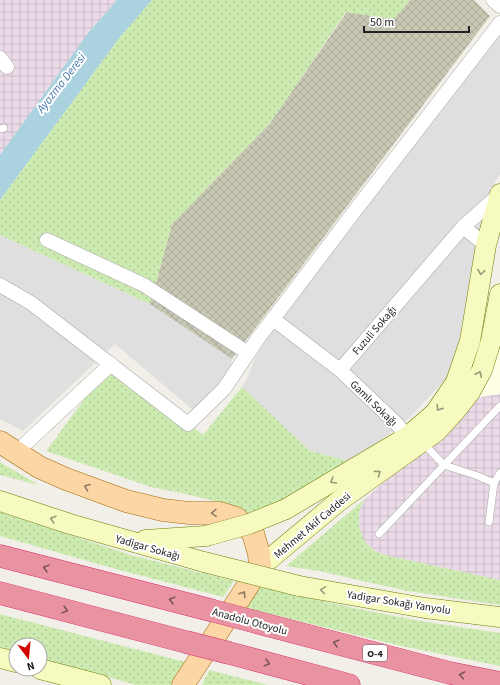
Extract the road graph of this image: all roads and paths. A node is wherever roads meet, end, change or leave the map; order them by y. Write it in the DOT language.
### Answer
graph roads {
  1 [pos="493,0"];
  2 [pos="500,6"];
  3 [pos="500,23"];
  4 [pos="500,194"];
  5 [pos="463,227"];
  6 [pos="46,240"];
  7 [pos="486,245"];
  8 [pos="0,286"];
  9 [pos="500,294"];
  10 [pos="273,319"];
  11 [pos="248,353"];
  12 [pos="111,364"];
  13 [pos="340,370"];
  14 [pos="463,387"];
  15 [pos="500,406"];
  16 [pos="415,439"];
  17 [pos="0,442"];
  18 [pos="25,444"];
  19 [pos="444,465"];
  20 [pos="500,473"];
  21 [pos="494,483"];
  22 [pos="0,501"];
  23 [pos="489,522"];
  24 [pos="379,534"];
  25 [pos="131,542"];
  26 [pos="0,556"];
  27 [pos="260,568"];
  28 [pos="299,586"];
  29 [pos="0,593"];
  30 [pos="500,617"];
  31 [pos="48,671"];
  32 [pos="500,682"];
  33 [pos="101,685"];
  34 [pos="183,685"];
  35 [pos="349,685"];
  1 -- 2 [label="street"];
  3 -- 10 [label="street"];
  4 -- 5 [label="street, Fuzuli Sokağı"];
  4 -- 7 [label="main road, Mehmet Akif Caddesi"];
  5 -- 7 [label="street"];
  5 -- 13 [label="street, Fuzuli Sokağı"];
  6 -- 11 [label="street"];
  7 -- 14 [label="main road, Mehmet Akif Caddesi, one-way"];
  8 -- 12 [label="street"];
  14 -- 9 [label="main road, Mehmet Akif Caddesi, one-way"];
  10 -- 11 [label="street"];
  10 -- 13 [label="street"];
  11 -- 12 [label="street"];
  12 -- 18 [label="street"];
  13 -- 16 [label="street, Gamlı Sokağı"];
  14 -- 16 [label="main road, Mehmet Akif Caddesi"];
  15 -- 19 [label="lane"];
  16 -- 19 [label="lane"];
  16 -- 25 [label="main road, Mehmet Akif Caddesi, one-way, bridge"];
  27 -- 16 [label="main road, Mehmet Akif Caddesi, one-way"];
  27 -- 17 [label="main road, one-way"];
  19 -- 21 [label="lane"];
  19 -- 24 [label="lane"];
  20 -- 21 [label="lane"];
  21 -- 23 [label="lane"];
  25 -- 22 [label="main road, Yadigar Sokağı, one-way"];
  25 -- 28 [label="main road, Yadigar Sokağı, bridge"];
  32 -- 26 [label="highway, Anadolu Otoyolu / O-4, one-way, bridge"];
  34 -- 27 [label="main road, Mehmet Akif Caddesi, one-way"];
  30 -- 28 [label="main road, Yadigar Sokağı Yanyolu, one-way"];
  29 -- 35 [label="highway, one-way, bridge"];
  31 -- 33 [label="main road"];
}
